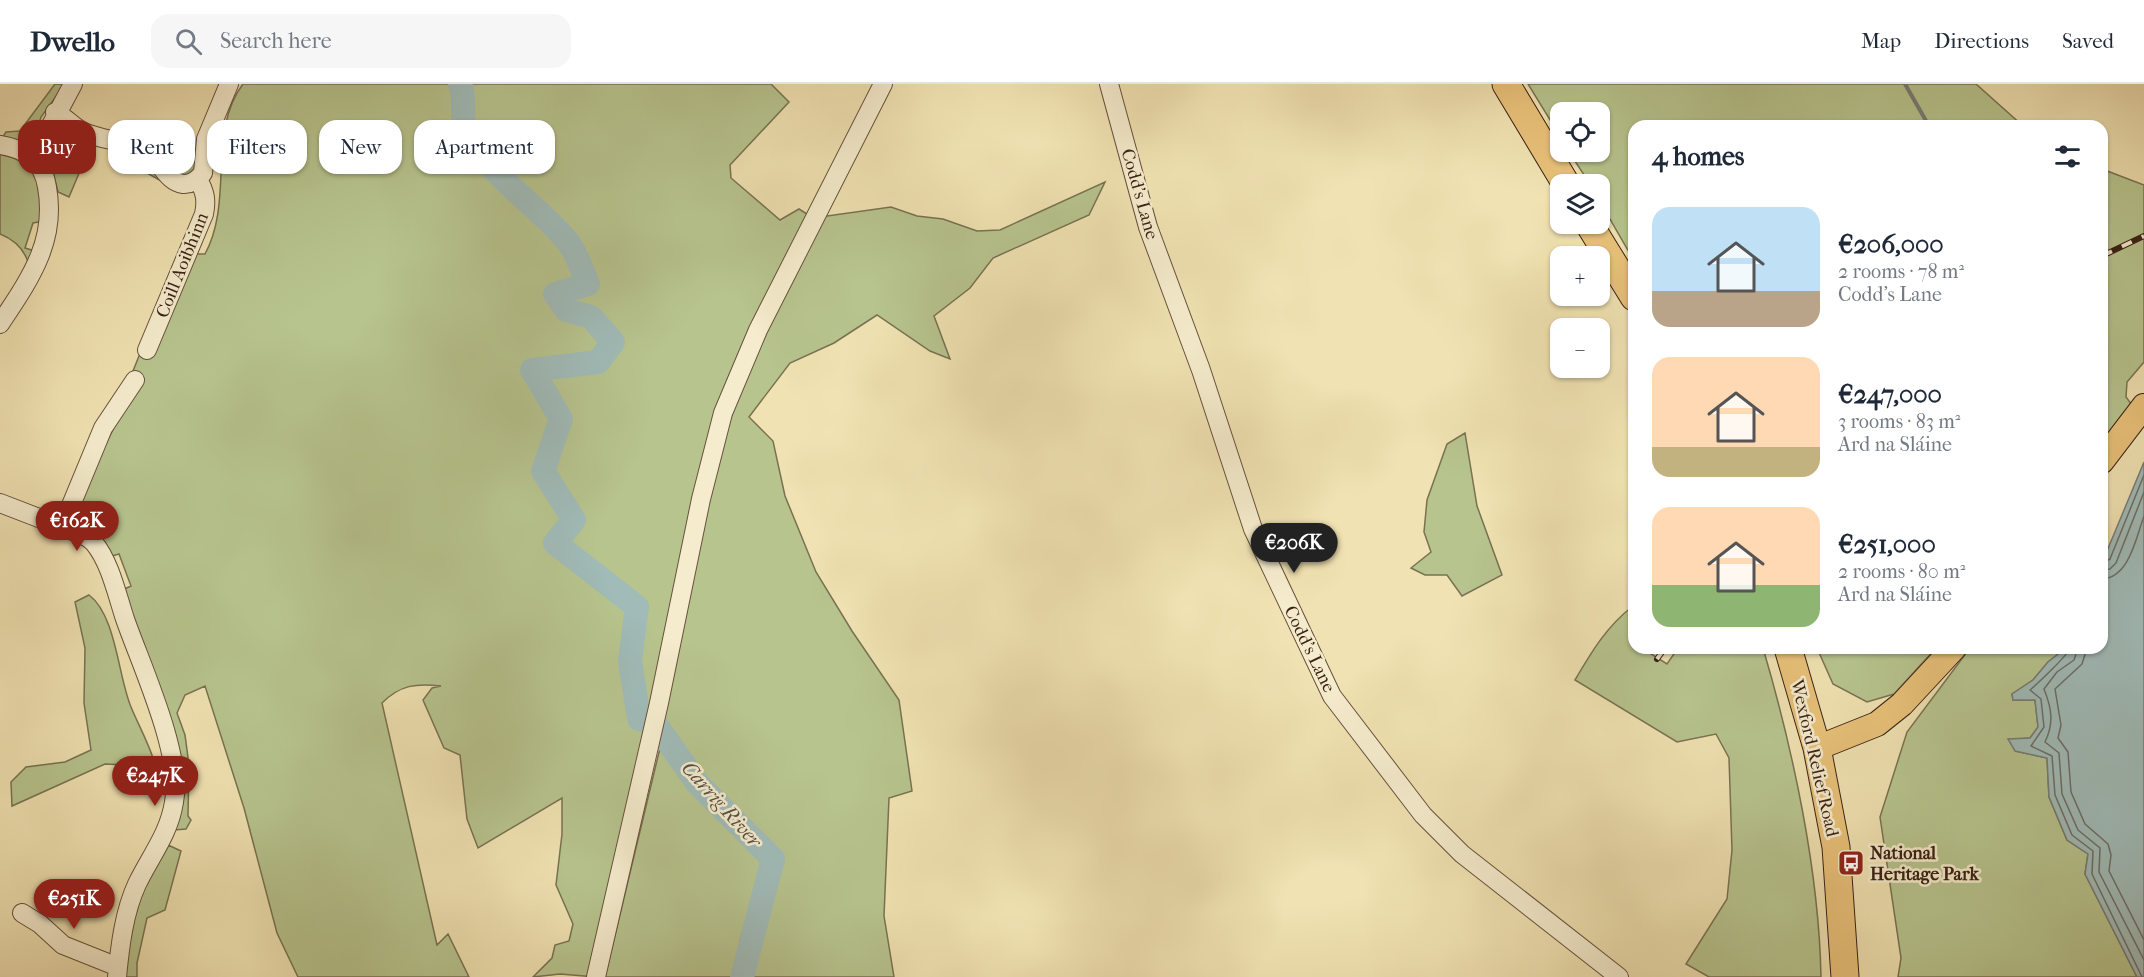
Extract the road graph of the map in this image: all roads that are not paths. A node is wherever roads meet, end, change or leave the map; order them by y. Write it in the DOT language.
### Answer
graph roads {
  1 [pos="72,84"];
  2 [pos="229,84"];
  3 [pos="883,84"];
  4 [pos="1109,84"];
  5 [pos="1506,84"];
  6 [pos="55,112"];
  7 [pos="51,120"];
  8 [pos="0,145"];
  9 [pos="18,151"];
  10 [pos="44,174"];
  11 [pos="1560,174"];
  12 [pos="198,179"];
  13 [pos="1595,234"];
  14 [pos="1628,287"];
  15 [pos="0,324"];
  16 [pos="147,350"];
  17 [pos="135,380"];
  18 [pos="2144,406"];
  19 [pos="2108,453"];
  20 [pos="0,503"];
  21 [pos="62,527"];
  22 [pos="1790,654"];
  23 [pos="1948,654"];
  24 [pos="1816,748"];
  25 [pos="22,913"];
  26 [pos="118,972"];
  27 [pos="596,977"];
  28 [pos="1619,977"];
  29 [pos="1845,977"];
  1 -- 6 [label="street"];
  2 -- 12 [label="street"];
  3 -- 27 [label="street"];
  4 -- 28 [label="street, Codd's Lane"];
  5 -- 11 [label="highway"];
  6 -- 7 [label="street"];
  6 -- 12 [label="street, Coill Aoibhinn"];
  8 -- 9 [label="street"];
  10 -- 15 [label="street"];
  12 -- 16 [label="street, Coill Aoibhinn"];
  13 -- 14 [label="highway"];
  17 -- 21 [label="street"];
  18 -- 19 [label="main road"];
  20 -- 21 [label="street"];
  21 -- 26 [label="street"];
  22 -- 24 [label="highway, Wexford Relief Road"];
  23 -- 24 [label="main road"];
  24 -- 29 [label="highway, Wexford Relief Road"];
  25 -- 26 [label="street"];
}
